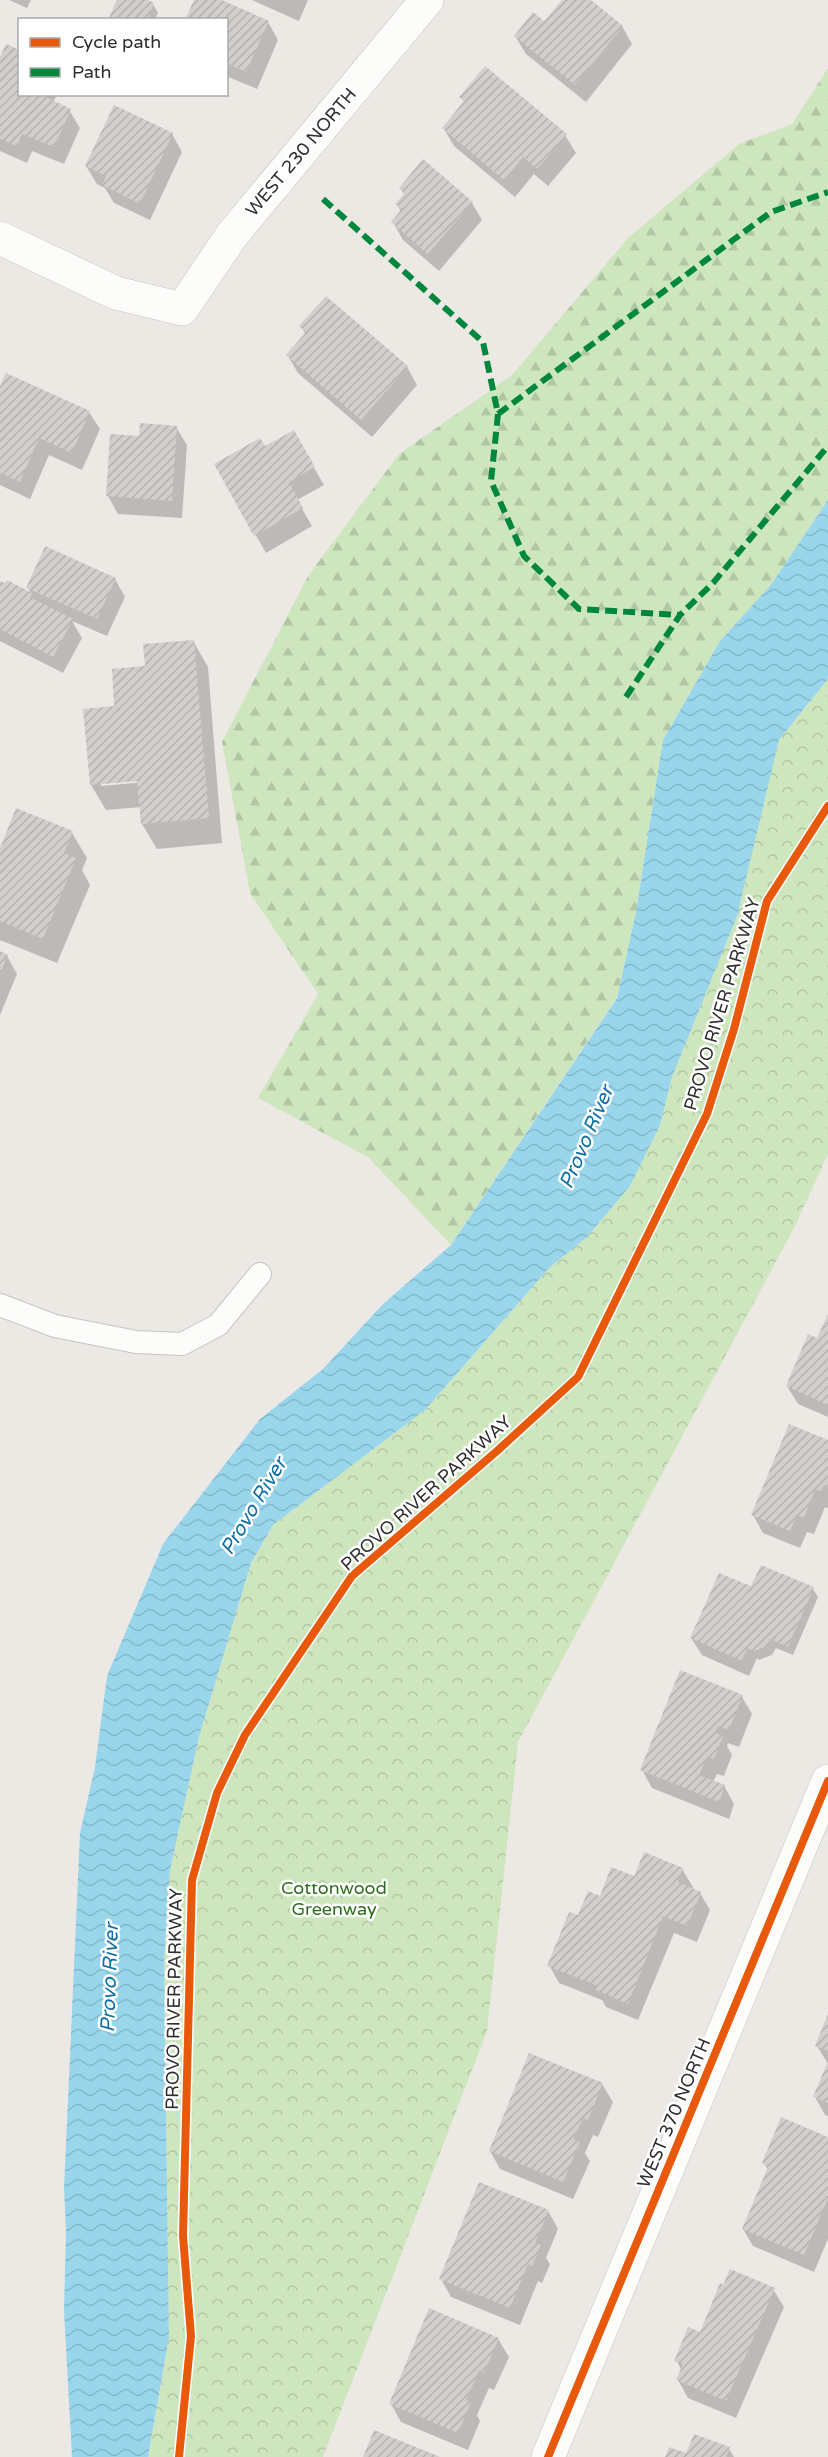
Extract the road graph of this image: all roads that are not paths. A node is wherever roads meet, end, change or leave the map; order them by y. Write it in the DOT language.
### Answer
graph roads {
  1 [pos="428,0"];
  2 [pos="0,238"];
  3 [pos="260,1274"];
  4 [pos="0,1305"];
  5 [pos="828,1781"];
  6 [pos="548,2457"];
  1 -- 2 [label="street, WEST 230 NORTH"];
  3 -- 4 [label="lane"];
  5 -- 6 [label="street, WEST 370 NORTH"];
}
